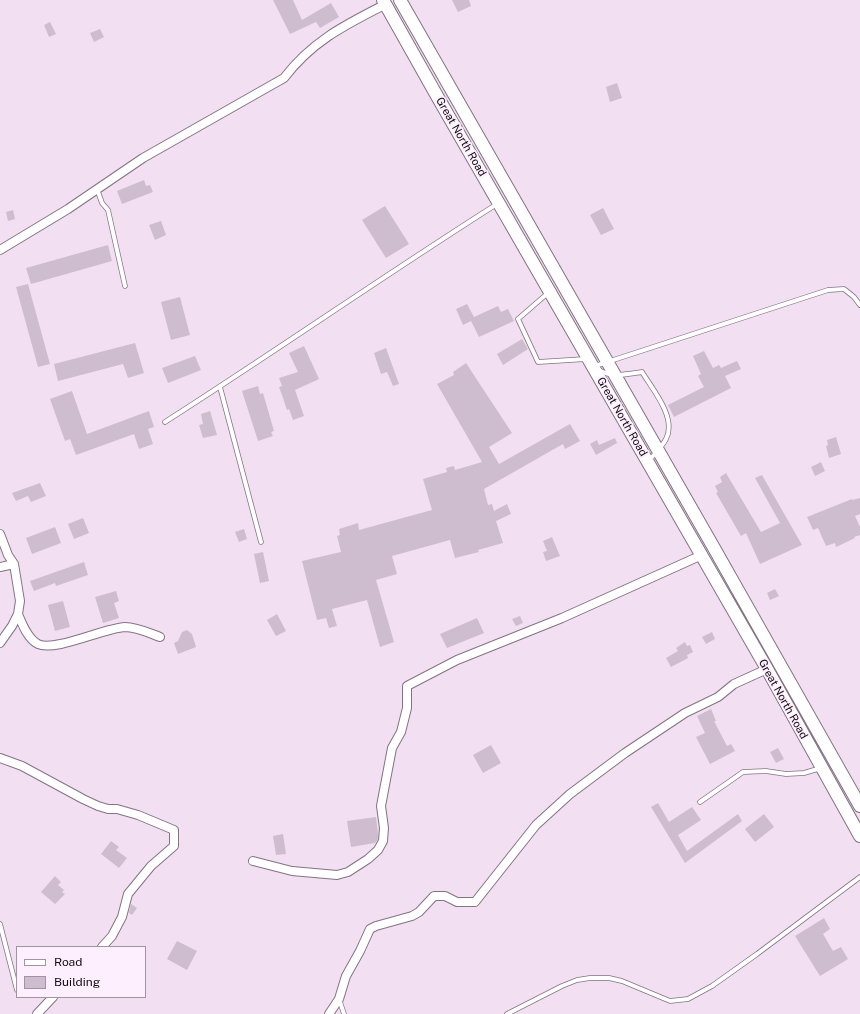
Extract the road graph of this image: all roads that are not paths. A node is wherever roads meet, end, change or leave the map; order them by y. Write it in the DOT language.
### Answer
graph roads {
  1 [pos="400,0"];
  2 [pos="384,2"];
  3 [pos="97,189"];
  4 [pos="499,203"];
  5 [pos="0,250"];
  6 [pos="125,286"];
  7 [pos="550,291"];
  8 [pos="860,306"];
  9 [pos="607,362"];
  10 [pos="591,363"];
  11 [pos="615,375"];
  12 [pos="220,387"];
  13 [pos="165,422"];
  14 [pos="658,449"];
  15 [pos="648,461"];
  16 [pos="0,534"];
  17 [pos="261,542"];
  18 [pos="702,555"];
  19 [pos="14,564"];
  20 [pos="0,567"];
  21 [pos="18,614"];
  22 [pos="160,637"];
  23 [pos="0,643"];
  24 [pos="767,669"];
  25 [pos="0,758"];
  26 [pos="822,768"];
  27 [pos="700,802"];
  28 [pos="860,806"];
  29 [pos="860,836"];
  30 [pos="253,861"];
  31 [pos="860,877"];
  32 [pos="0,924"];
  33 [pos="103,946"];
  34 [pos="16,986"];
  35 [pos="52,998"];
  36 [pos="339,999"];
  37 [pos="37,1014"];
  38 [pos="330,1014"];
  39 [pos="344,1014"];
  40 [pos="507,1014"];
  1 -- 9 [label="main road, Great North Road"];
  2 -- 3 [label="street"];
  2 -- 4 [label="main road, Great North Road"];
  3 -- 5 [label="street"];
  3 -- 6 [label="lane"];
  4 -- 7 [label="main road, Great North Road"];
  4 -- 12 [label="lane"];
  7 -- 10 [label="main road, Great North Road"];
  7 -- 10 [label="lane"];
  8 -- 9 [label="lane"];
  9 -- 10 [label="lane"];
  9 -- 11 [label="main road, Great North Road"];
  10 -- 11 [label="lane"];
  10 -- 15 [label="main road, Great North Road"];
  11 -- 14 [label="main road, Great North Road"];
  11 -- 14 [label="lane"];
  12 -- 13 [label="lane"];
  12 -- 17 [label="lane"];
  14 -- 15 [label="lane"];
  14 -- 28 [label="main road, Great North Road"];
  15 -- 18 [label="main road, Great North Road"];
  16 -- 19 [label="street"];
  18 -- 24 [label="main road, Great North Road"];
  18 -- 30 [label="street"];
  19 -- 20 [label="street"];
  19 -- 21 [label="street"];
  21 -- 22 [label="street"];
  21 -- 23 [label="street"];
  24 -- 26 [label="main road, Great North Road"];
  24 -- 36 [label="street"];
  25 -- 33 [label="street"];
  26 -- 27 [label="lane"];
  26 -- 29 [label="main road, Great North Road"];
  31 -- 40 [label="lane"];
  32 -- 34 [label="lane"];
  35 -- 37 [label="street"];
  36 -- 38 [label="street"];
  36 -- 39 [label="lane"];
}
